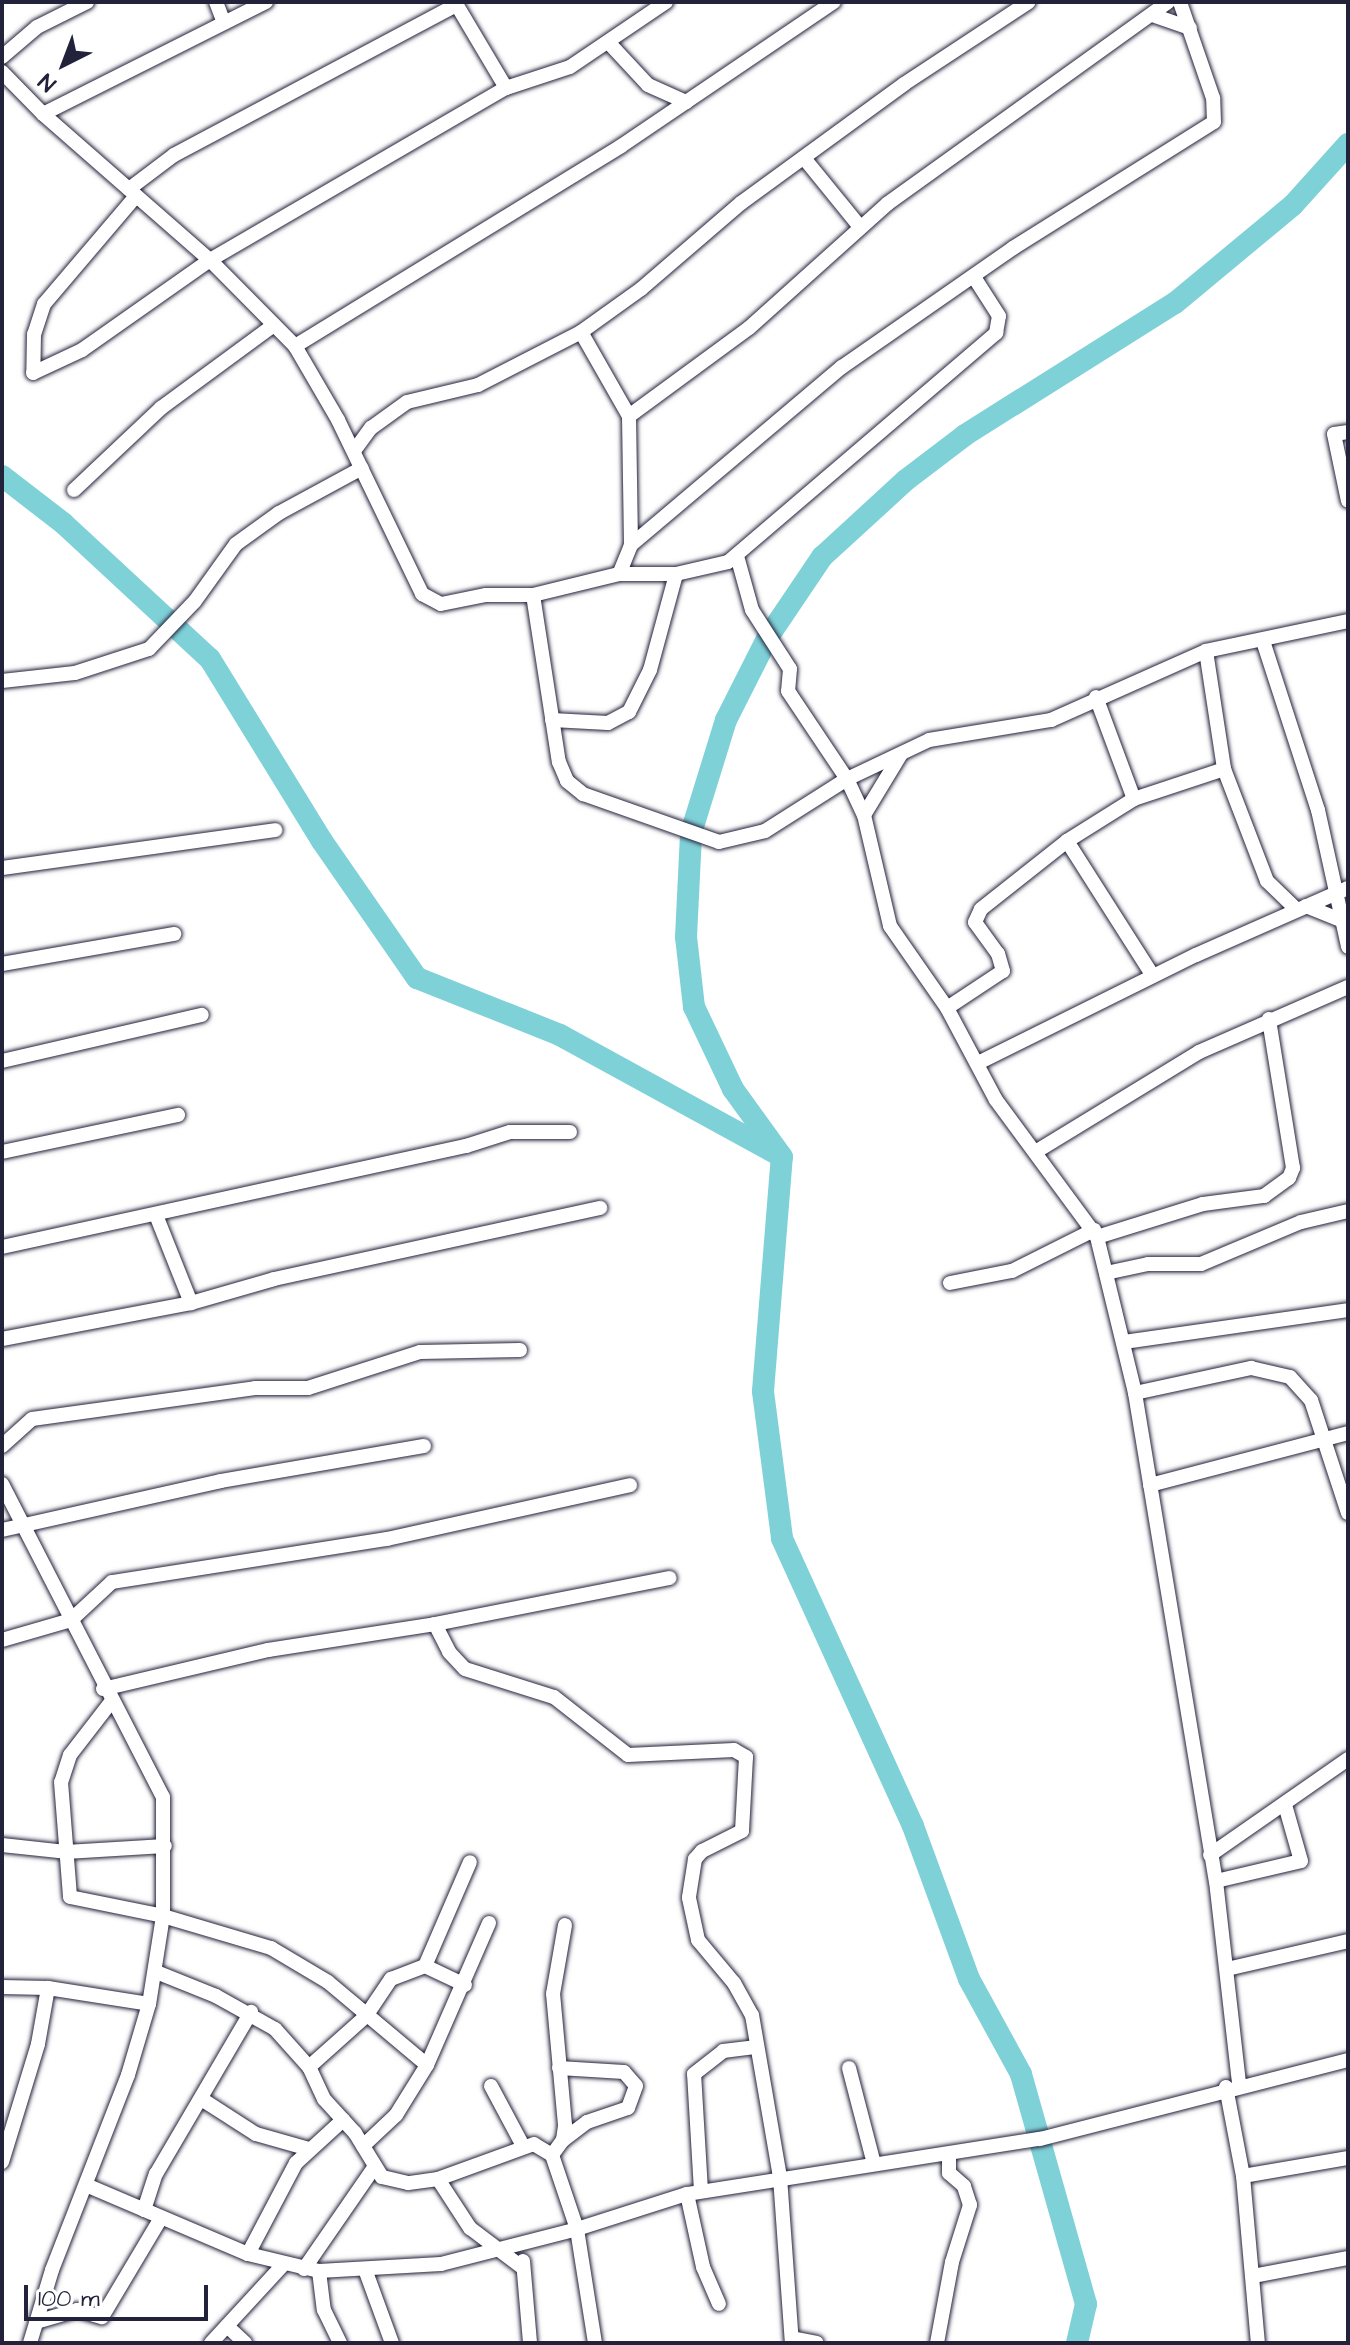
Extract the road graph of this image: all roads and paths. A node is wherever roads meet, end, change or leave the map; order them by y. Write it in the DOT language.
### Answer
graph roads {
  1 [pos="87,2"];
  2 [pos="216,2"];
  3 [pos="266,2"];
  4 [pos="666,2"];
  5 [pos="834,2"];
  6 [pos="1029,2"];
  7 [pos="1168,2"];
  8 [pos="1180,2"];
  9 [pos="455,3"];
  10 [pos="1155,16"];
  11 [pos="224,23"];
  12 [pos="1190,28"];
  13 [pos="609,43"];
  14 [pos="2,57"];
  15 [pos="2,72"];
  16 [pos="506,88"];
  17 [pos="686,102"];
  18 [pos="43,114"];
  19 [pos="804,158"];
  20 [pos="132,192"];
  21 [pos="860,227"];
  22 [pos="210,260"];
  23 [pos="974,277"];
  24 [pos="274,325"];
  25 [pos="581,332"];
  26 [pos="295,346"];
  27 [pos="629,416"];
  28 [pos="1348,432"];
  29 [pos="354,451"];
  30 [pos="362,468"];
  31 [pos="74,490"];
  32 [pos="1348,501"];
  33 [pos="631,545"];
  34 [pos="737,556"];
  35 [pos="619,574"];
  36 [pos="676,574"];
  37 [pos="533,595"];
  38 [pos="1348,621"];
  39 [pos="1263,641"];
  40 [pos="1206,651"];
  41 [pos="2,681"];
  42 [pos="1096,697"];
  43 [pos="552,720"];
  44 [pos="901,754"];
  45 [pos="1224,769"];
  46 [pos="847,779"];
  47 [pos="1134,799"];
  48 [pos="864,815"];
  49 [pos="275,830"];
  50 [pos="1067,841"];
  51 [pos="2,868"];
  52 [pos="1343,890"];
  53 [pos="1301,908"];
  54 [pos="1343,921"];
  55 [pos="174,934"];
  56 [pos="1348,947"];
  57 [pos="2,964"];
  58 [pos="1153,976"];
  59 [pos="1348,987"];
  60 [pos="947,1008"];
  61 [pos="202,1015"];
  62 [pos="1269,1019"];
  63 [pos="2,1061"];
  64 [pos="978,1063"];
  65 [pos="178,1115"];
  66 [pos="570,1132"];
  67 [pos="1037,1151"];
  68 [pos="2,1152"];
  69 [pos="600,1208"];
  70 [pos="1348,1211"];
  71 [pos="156,1215"];
  72 [pos="1095,1233"];
  73 [pos="2,1247"];
  74 [pos="1106,1273"];
  75 [pos="950,1283"];
  76 [pos="191,1303"];
  77 [pos="1348,1310"];
  78 [pos="2,1339"];
  79 [pos="1124,1342"];
  80 [pos="520,1350"];
  81 [pos="1135,1393"];
  82 [pos="1348,1433"];
  83 [pos="1325,1439"];
  84 [pos="2,1446"];
  85 [pos="424,1446"];
  86 [pos="2,1484"];
  87 [pos="630,1485"];
  88 [pos="1150,1485"];
  89 [pos="1348,1513"];
  90 [pos="19,1524"];
  91 [pos="2,1530"];
  92 [pos="670,1578"];
  93 [pos="71,1620"];
  94 [pos="435,1624"];
  95 [pos="2,1640"];
  96 [pos="103,1689"];
  97 [pos="111,1702"];
  98 [pos="1348,1759"];
  99 [pos="1285,1805"];
  100 [pos="2,1845"];
  101 [pos="165,1846"];
  102 [pos="66,1852"];
  103 [pos="1210,1855"];
  104 [pos="470,1862"];
  105 [pos="1216,1881"];
  106 [pos="163,1916"];
  107 [pos="489,1923"];
  108 [pos="565,1925"];
  109 [pos="1348,1941"];
  110 [pos="425,1966"];
  111 [pos="1227,1969"];
  112 [pos="156,1972"];
  113 [pos="465,1985"];
  114 [pos="2,1987"];
  115 [pos="48,1988"];
  116 [pos="149,2004"];
  117 [pos="251,2012"];
  118 [pos="366,2016"];
  119 [pos="757,2047"];
  120 [pos="1348,2060"];
  121 [pos="427,2065"];
  122 [pos="309,2067"];
  123 [pos="559,2068"];
  124 [pos="849,2068"];
  125 [pos="491,2086"];
  126 [pos="1232,2086"];
  127 [pos="203,2100"];
  128 [pos="343,2120"];
  129 [pos="563,2140"];
  130 [pos="363,2146"];
  131 [pos="523,2146"];
  132 [pos="309,2149"];
  133 [pos="949,2154"];
  134 [pos="552,2155"];
  135 [pos="1348,2158"];
  136 [pos="2,2162"];
  137 [pos="874,2164"];
  138 [pos="373,2169"];
  139 [pos="1243,2176"];
  140 [pos="780,2177"];
  141 [pos="438,2179"];
  142 [pos="86,2185"];
  143 [pos="694,2192"];
  144 [pos="144,2210"];
  145 [pos="161,2218"];
  146 [pos="577,2229"];
  147 [pos="521,2244"];
  148 [pos="498,2249"];
  149 [pos="248,2254"];
  150 [pos="1348,2258"];
  151 [pos="282,2266"];
  152 [pos="523,2268"];
  153 [pos="312,2270"];
  154 [pos="366,2272"];
  155 [pos="1253,2276"];
  156 [pos="719,2304"];
  157 [pos="36,2322"];
  158 [pos="227,2326"];
  159 [pos="792,2341"];
  160 [pos="30,2343"];
  161 [pos="211,2343"];
  162 [pos="245,2343"];
  163 [pos="340,2343"];
  164 [pos="392,2343"];
  165 [pos="530,2343"];
  166 [pos="595,2343"];
  167 [pos="817,2343"];
  168 [pos="937,2343"];
  169 [pos="1258,2343"];
  1 -- 14 [label="street"];
  2 -- 11 [label="street"];
  3 -- 11 [label="street"];
  4 -- 13 [label="street"];
  5 -- 17 [label="street"];
  6 -- 19 [label="street"];
  7 -- 10 [label="street"];
  8 -- 12 [label="street"];
  9 -- 16 [label="street"];
  9 -- 20 [label="street"];
  10 -- 12 [label="street"];
  10 -- 21 [label="street"];
  11 -- 18 [label="street"];
  12 -- 23 [label="street"];
  13 -- 16 [label="street"];
  13 -- 17 [label="street"];
  15 -- 18 [label="street"];
  16 -- 22 [label="street"];
  17 -- 26 [label="street"];
  18 -- 20 [label="street"];
  19 -- 21 [label="street"];
  19 -- 25 [label="street"];
  20 -- 22 [label="street"];
  20 -- 22 [label="street"];
  21 -- 27 [label="street"];
  22 -- 24 [label="street"];
  23 -- 33 [label="street"];
  23 -- 34 [label="street"];
  24 -- 26 [label="street"];
  24 -- 31 [label="street"];
  25 -- 27 [label="street"];
  25 -- 29 [label="street"];
  26 -- 29 [label="street"];
  27 -- 33 [label="street"];
  28 -- 32 [label="street"];
  29 -- 30 [label="street"];
  30 -- 37 [label="street"];
  30 -- 41 [label="street"];
  33 -- 35 [label="street"];
  34 -- 36 [label="street"];
  34 -- 46 [label="street"];
  35 -- 36 [label="street"];
  35 -- 37 [label="street"];
  36 -- 43 [label="street"];
  37 -- 43 [label="street"];
  38 -- 39 [label="street"];
  39 -- 40 [label="street"];
  39 -- 52 [label="street"];
  40 -- 42 [label="street"];
  40 -- 45 [label="street"];
  42 -- 44 [label="street"];
  42 -- 47 [label="street"];
  43 -- 46 [label="street"];
  44 -- 46 [label="street"];
  44 -- 48 [label="street"];
  45 -- 47 [label="street"];
  45 -- 53 [label="street"];
  46 -- 48 [label="street"];
  47 -- 50 [label="street"];
  48 -- 60 [label="street"];
  49 -- 51 [label="street"];
  50 -- 58 [label="street"];
  50 -- 60 [label="street"];
  52 -- 53 [label="street"];
  52 -- 54 [label="street"];
  53 -- 54 [label="street"];
  53 -- 58 [label="street"];
  54 -- 56 [label="street"];
  55 -- 57 [label="street"];
  58 -- 64 [label="street"];
  59 -- 62 [label="street"];
  60 -- 64 [label="street"];
  61 -- 63 [label="street"];
  62 -- 67 [label="street"];
  62 -- 72 [label="street"];
  64 -- 67 [label="street"];
  65 -- 68 [label="street"];
  66 -- 71 [label="street"];
  67 -- 72 [label="street"];
  69 -- 76 [label="street"];
  70 -- 74 [label="street"];
  71 -- 73 [label="street"];
  71 -- 76 [label="street"];
  72 -- 74 [label="street"];
  72 -- 75 [label="street"];
  74 -- 79 [label="street"];
  76 -- 78 [label="street"];
  77 -- 79 [label="street"];
  79 -- 81 [label="street"];
  80 -- 84 [label="street"];
  81 -- 83 [label="street"];
  81 -- 88 [label="street"];
  82 -- 83 [label="street"];
  83 -- 88 [label="street"];
  83 -- 89 [label="street"];
  85 -- 90 [label="street"];
  86 -- 90 [label="street"];
  87 -- 93 [label="street"];
  88 -- 103 [label="street"];
  90 -- 91 [label="street"];
  90 -- 93 [label="street"];
  92 -- 94 [label="street"];
  93 -- 95 [label="street"];
  93 -- 96 [label="street"];
  94 -- 96 [label="street"];
  94 -- 119 [label="street"];
  96 -- 97 [label="street"];
  97 -- 101 [label="street"];
  97 -- 102 [label="street"];
  98 -- 99 [label="street"];
  99 -- 103 [label="street"];
  99 -- 105 [label="street"];
  100 -- 102 [label="street"];
  101 -- 102 [label="street"];
  101 -- 106 [label="street"];
  102 -- 106 [label="street"];
  103 -- 105 [label="street"];
  104 -- 110 [label="street"];
  105 -- 111 [label="street"];
  106 -- 112 [label="street"];
  106 -- 118 [label="street"];
  107 -- 113 [label="street"];
  108 -- 123 [label="street"];
  109 -- 111 [label="street"];
  110 -- 113 [label="street"];
  110 -- 118 [label="street"];
  111 -- 126 [label="street"];
  112 -- 116 [label="street"];
  112 -- 117 [label="street"];
  113 -- 121 [label="street"];
  114 -- 115 [label="street"];
  115 -- 116 [label="street"];
  115 -- 136 [label="street"];
  116 -- 142 [label="street"];
  117 -- 122 [label="street"];
  117 -- 127 [label="street"];
  118 -- 121 [label="street"];
  118 -- 122 [label="street"];
  119 -- 140 [label="street"];
  119 -- 143 [label="street"];
  120 -- 126 [label="street"];
  121 -- 130 [label="street"];
  122 -- 128 [label="street"];
  123 -- 129 [label="street"];
  123 -- 129 [label="street"];
  124 -- 137 [label="street"];
  125 -- 131 [label="street"];
  126 -- 133 [label="street"];
  126 -- 139 [label="street"];
  127 -- 132 [label="street"];
  127 -- 144 [label="street"];
  128 -- 130 [label="street"];
  128 -- 132 [label="street"];
  129 -- 134 [label="street"];
  130 -- 138 [label="street"];
  131 -- 134 [label="street"];
  131 -- 141 [label="street"];
  132 -- 149 [label="street"];
  133 -- 137 [label="street"];
  133 -- 168 [label="street"];
  134 -- 146 [label="street"];
  135 -- 139 [label="street"];
  137 -- 140 [label="street"];
  138 -- 141 [label="street"];
  138 -- 153 [label="street"];
  139 -- 155 [label="street"];
  140 -- 143 [label="street"];
  140 -- 159 [label="street"];
  141 -- 148 [label="street"];
  142 -- 144 [label="street"];
  142 -- 157 [label="street"];
  143 -- 146 [label="street"];
  143 -- 156 [label="street"];
  144 -- 145 [label="street"];
  145 -- 149 [label="street"];
  145 -- 157 [label="street"];
  146 -- 147 [label="street"];
  146 -- 166 [label="street"];
  147 -- 148 [label="street"];
  147 -- 152 [label="street"];
  148 -- 152 [label="street"];
  148 -- 154 [label="street"];
  149 -- 151 [label="street"];
  150 -- 155 [label="street"];
  151 -- 153 [label="street"];
  151 -- 158 [label="street"];
  152 -- 165 [label="street"];
  153 -- 154 [label="street"];
  153 -- 163 [label="street"];
  154 -- 164 [label="street"];
  155 -- 169 [label="street"];
  157 -- 160 [label="street"];
  158 -- 161 [label="street"];
  158 -- 162 [label="street"];
  159 -- 167 [label="street"];
}
